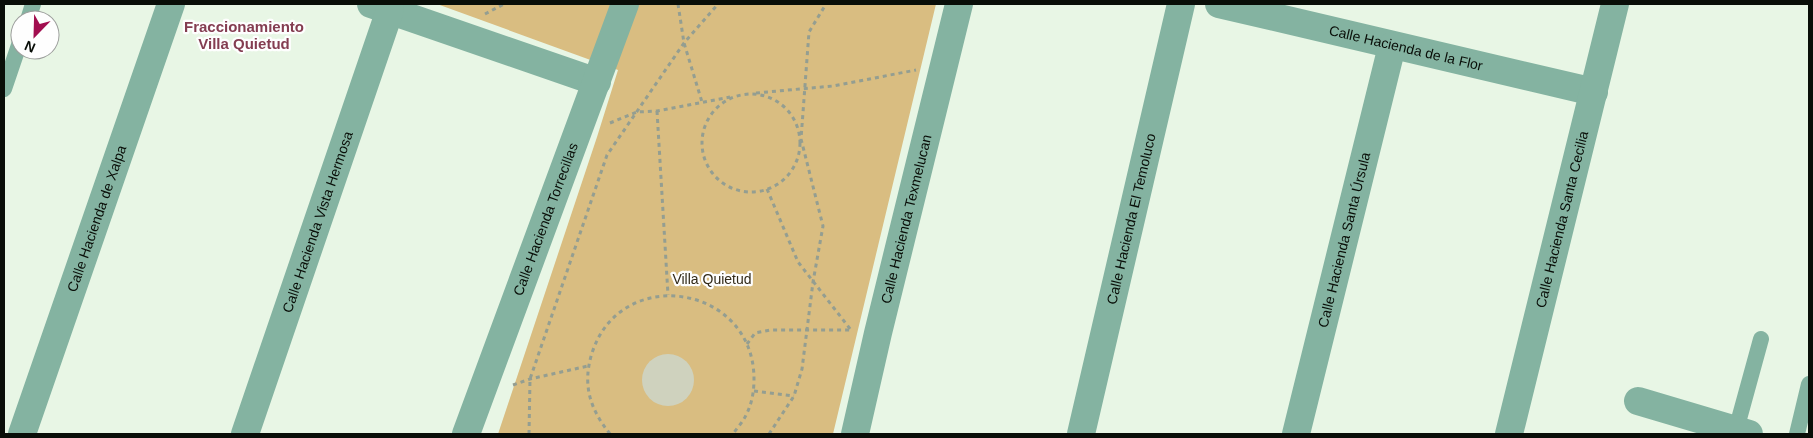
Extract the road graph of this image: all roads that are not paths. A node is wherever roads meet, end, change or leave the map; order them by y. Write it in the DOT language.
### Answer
graph roads {
  1 [pos="171,4"];
  2 [pos="625,4"];
  3 [pos="959,4"];
  4 [pos="1181,4"];
  5 [pos="1219,4"];
  6 [pos="1615,4"];
  7 [pos="381,7"];
  8 [pos="1392,46"];
  9 [pos="14,60"];
  10 [pos="597,82"];
  11 [pos="4,89"];
  12 [pos="1594,92"];
  13 [pos="1761,339"];
  14 [pos="1809,384"];
  15 [pos="1638,401"];
  16 [pos="1742,432"];
  17 [pos="22,434"];
  18 [pos="245,434"];
  19 [pos="466,434"];
  20 [pos="855,434"];
  21 [pos="1081,434"];
  22 [pos="1296,434"];
  23 [pos="1509,434"];
  24 [pos="1797,434"];
  1 -- 17 [label="street, Calle Hacienda de Xalpa"];
  2 -- 10 [label="street, Calle Hacienda Torrecillas"];
  3 -- 20 [label="street, Calle Hacienda Texmelucan"];
  4 -- 21 [label="street, Calle Hacienda El Temoluco"];
  5 -- 8 [label="street, Calle Hacienda de la Flor"];
  6 -- 12 [label="street, Calle Hacienda Santa Cecilia"];
  7 -- 10 [label="street"];
  7 -- 18 [label="street, Calle Hacienda Vista Hermosa"];
  8 -- 12 [label="street, Calle Hacienda de la Flor"];
  8 -- 22 [label="street, Calle Hacienda Santa Úrsula"];
  9 -- 11 [label="lane"];
  10 -- 19 [label="street, Calle Hacienda Torrecillas"];
  12 -- 23 [label="street, Calle Hacienda Santa Cecilia"];
  13 -- 16 [label="lane"];
  14 -- 24 [label="lane"];
  15 -- 16 [label="street"];
}
